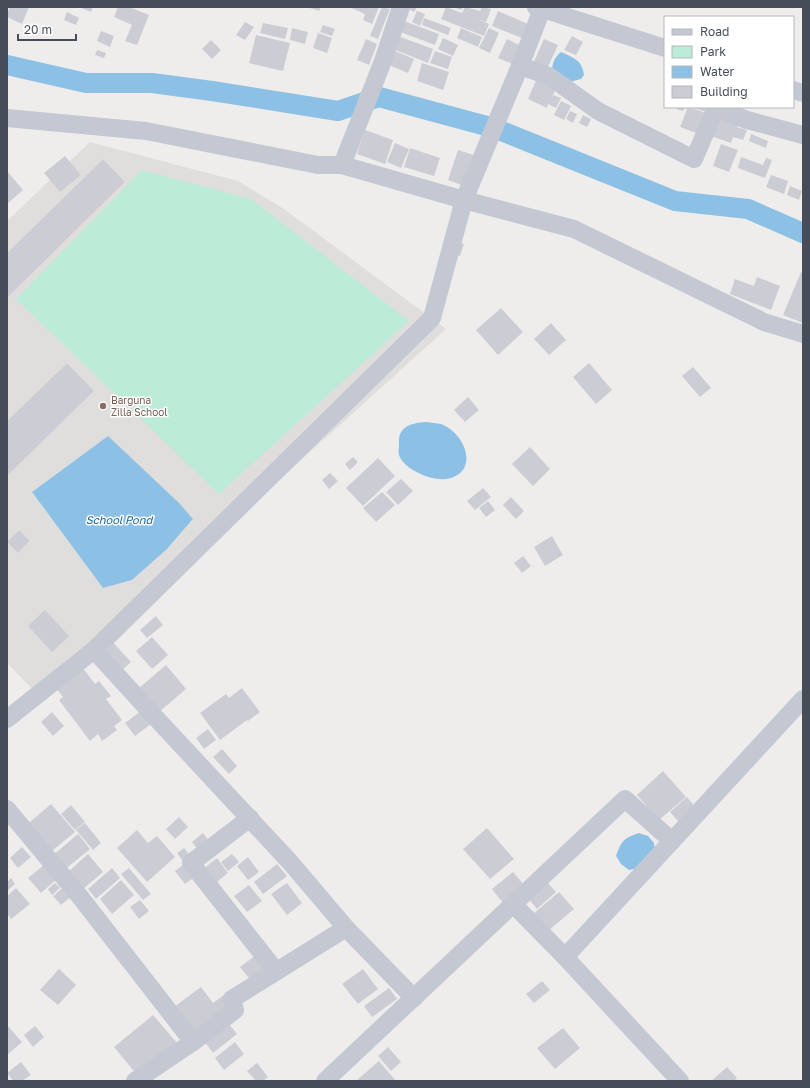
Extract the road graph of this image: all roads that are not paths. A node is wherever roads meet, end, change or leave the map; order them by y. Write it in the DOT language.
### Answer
graph roads {
  1 [pos="401,7"];
  2 [pos="539,8"];
  3 [pos="664,48"];
  4 [pos="520,66"];
  5 [pos="7,118"];
  6 [pos="803,135"];
  7 [pos="342,165"];
  8 [pos="464,200"];
  9 [pos="803,334"];
  10 [pos="94,650"];
  11 [pos="803,699"];
  12 [pos="7,719"];
  13 [pos="7,809"];
  14 [pos="250,818"];
  15 [pos="672,841"];
  16 [pos="514,905"];
  17 [pos="346,928"];
  18 [pos="565,957"];
  19 [pos="276,972"];
  20 [pos="414,998"];
  21 [pos="193,1042"];
  22 [pos="135,1081"];
  23 [pos="325,1081"];
  24 [pos="680,1081"];
  1 -- 7 [label="street"];
  2 -- 3 [label="street"];
  2 -- 4 [label="street"];
  4 -- 6 [label="street"];
  4 -- 8 [label="street"];
  5 -- 7 [label="street"];
  7 -- 8 [label="street"];
  8 -- 9 [label="street"];
  8 -- 10 [label="street"];
  10 -- 12 [label="street"];
  10 -- 14 [label="street"];
  11 -- 15 [label="street"];
  13 -- 21 [label="street"];
  14 -- 17 [label="street"];
  14 -- 19 [label="street"];
  15 -- 16 [label="street"];
  15 -- 18 [label="street"];
  16 -- 18 [label="street"];
  16 -- 20 [label="street"];
  17 -- 19 [label="street"];
  17 -- 20 [label="street"];
  18 -- 24 [label="street"];
  19 -- 21 [label="street"];
  20 -- 23 [label="street"];
  21 -- 22 [label="street"];
}
